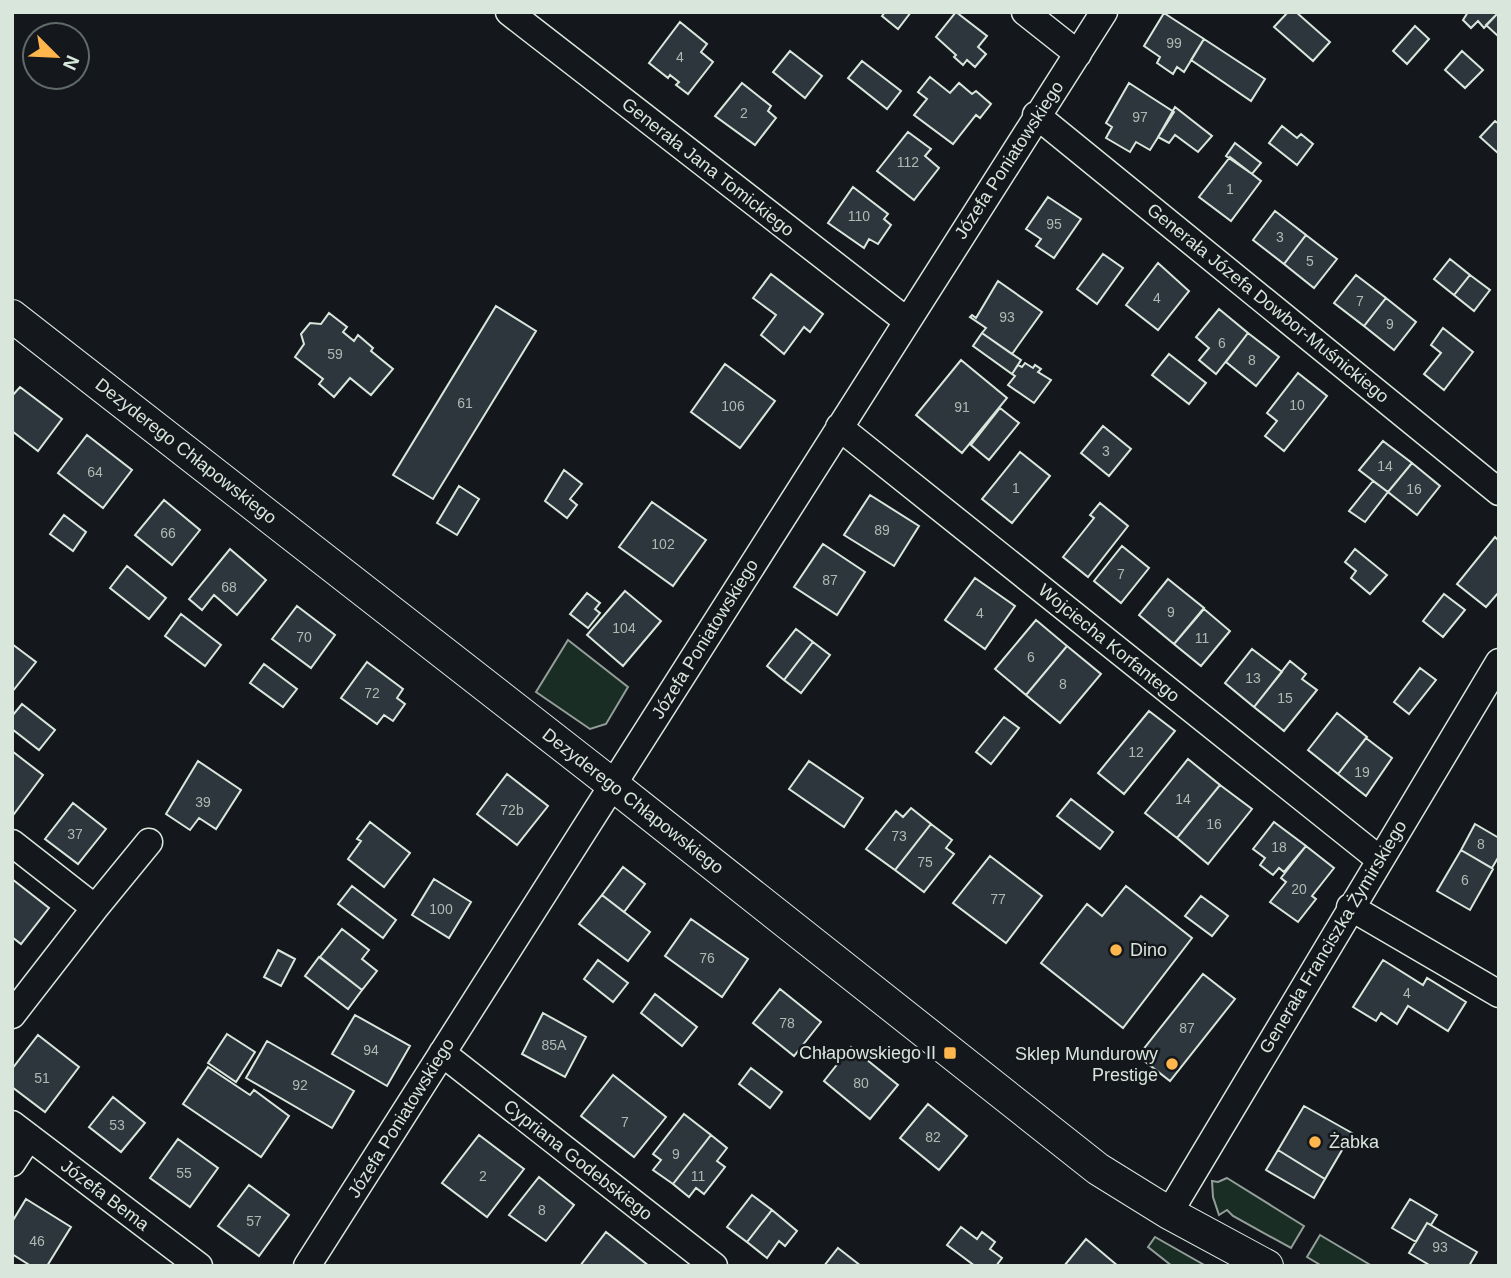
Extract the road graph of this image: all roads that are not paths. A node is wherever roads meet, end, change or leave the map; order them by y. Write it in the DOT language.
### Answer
graph roads {
  1 [pos="509,12"];
  2 [pos="1025,12"];
  3 [pos="1104,12"];
  4 [pos="1078,54"];
  5 [pos="1036,115"];
  6 [pos="12,316"];
  7 [pos="907,321"];
  8 [pos="839,427"];
  9 [pos="1499,492"];
  10 [pos="1499,662"];
  11 [pos="613,785"];
  12 [pos="149,842"];
  13 [pos="12,843"];
  14 [pos="1379,859"];
  15 [pos="1350,907"];
  16 [pos="95,908"];
  17 [pos="1499,994"];
  18 [pos="12,1014"];
  19 [pos="442,1053"];
  20 [pos="20,1131"];
  21 [pos="12,1163"];
  22 [pos="1170,1213"];
  23 [pos="199,1266"];
  24 [pos="307,1266"];
  25 [pos="714,1266"];
  26 [pos="1267,1266"];
  1 -- 7 [label="street, Generała Jana Tomickiego"];
  2 -- 4 [label="street"];
  3 -- 4 [label="street, Józefa Poniatowskiego"];
  4 -- 5 [label="street, Józefa Poniatowskiego"];
  5 -- 7 [label="street, Józefa Poniatowskiego"];
  5 -- 9 [label="street, Generała Józefa Dowbor-Muśnickiego"];
  6 -- 11 [label="street, Dezyderego Chłapowskiego"];
  7 -- 8 [label="street, Józefa Poniatowskiego"];
  8 -- 11 [label="street, Józefa Poniatowskiego"];
  8 -- 14 [label="street, Wojciecha Korfantego"];
  10 -- 14 [label="street, Generała Franciszka Żymirskiego"];
  11 -- 19 [label="street, Józefa Poniatowskiego"];
  11 -- 22 [label="street, Dezyderego Chłapowskiego"];
  12 -- 16 [label="street"];
  13 -- 16 [label="street"];
  14 -- 15 [label="street, Generała Franciszka Żymirskiego"];
  15 -- 17 [label="street"];
  15 -- 22 [label="street, Generała Franciszka Żymirskiego"];
  16 -- 18 [label="street"];
  19 -- 24 [label="street, Józefa Poniatowskiego"];
  19 -- 25 [label="street, Cypriana Godebskiego"];
  20 -- 21 [label="street"];
  20 -- 23 [label="street, Józefa Bema"];
  22 -- 26 [label="street, Dezyderego Chłapowskiego"];
}
